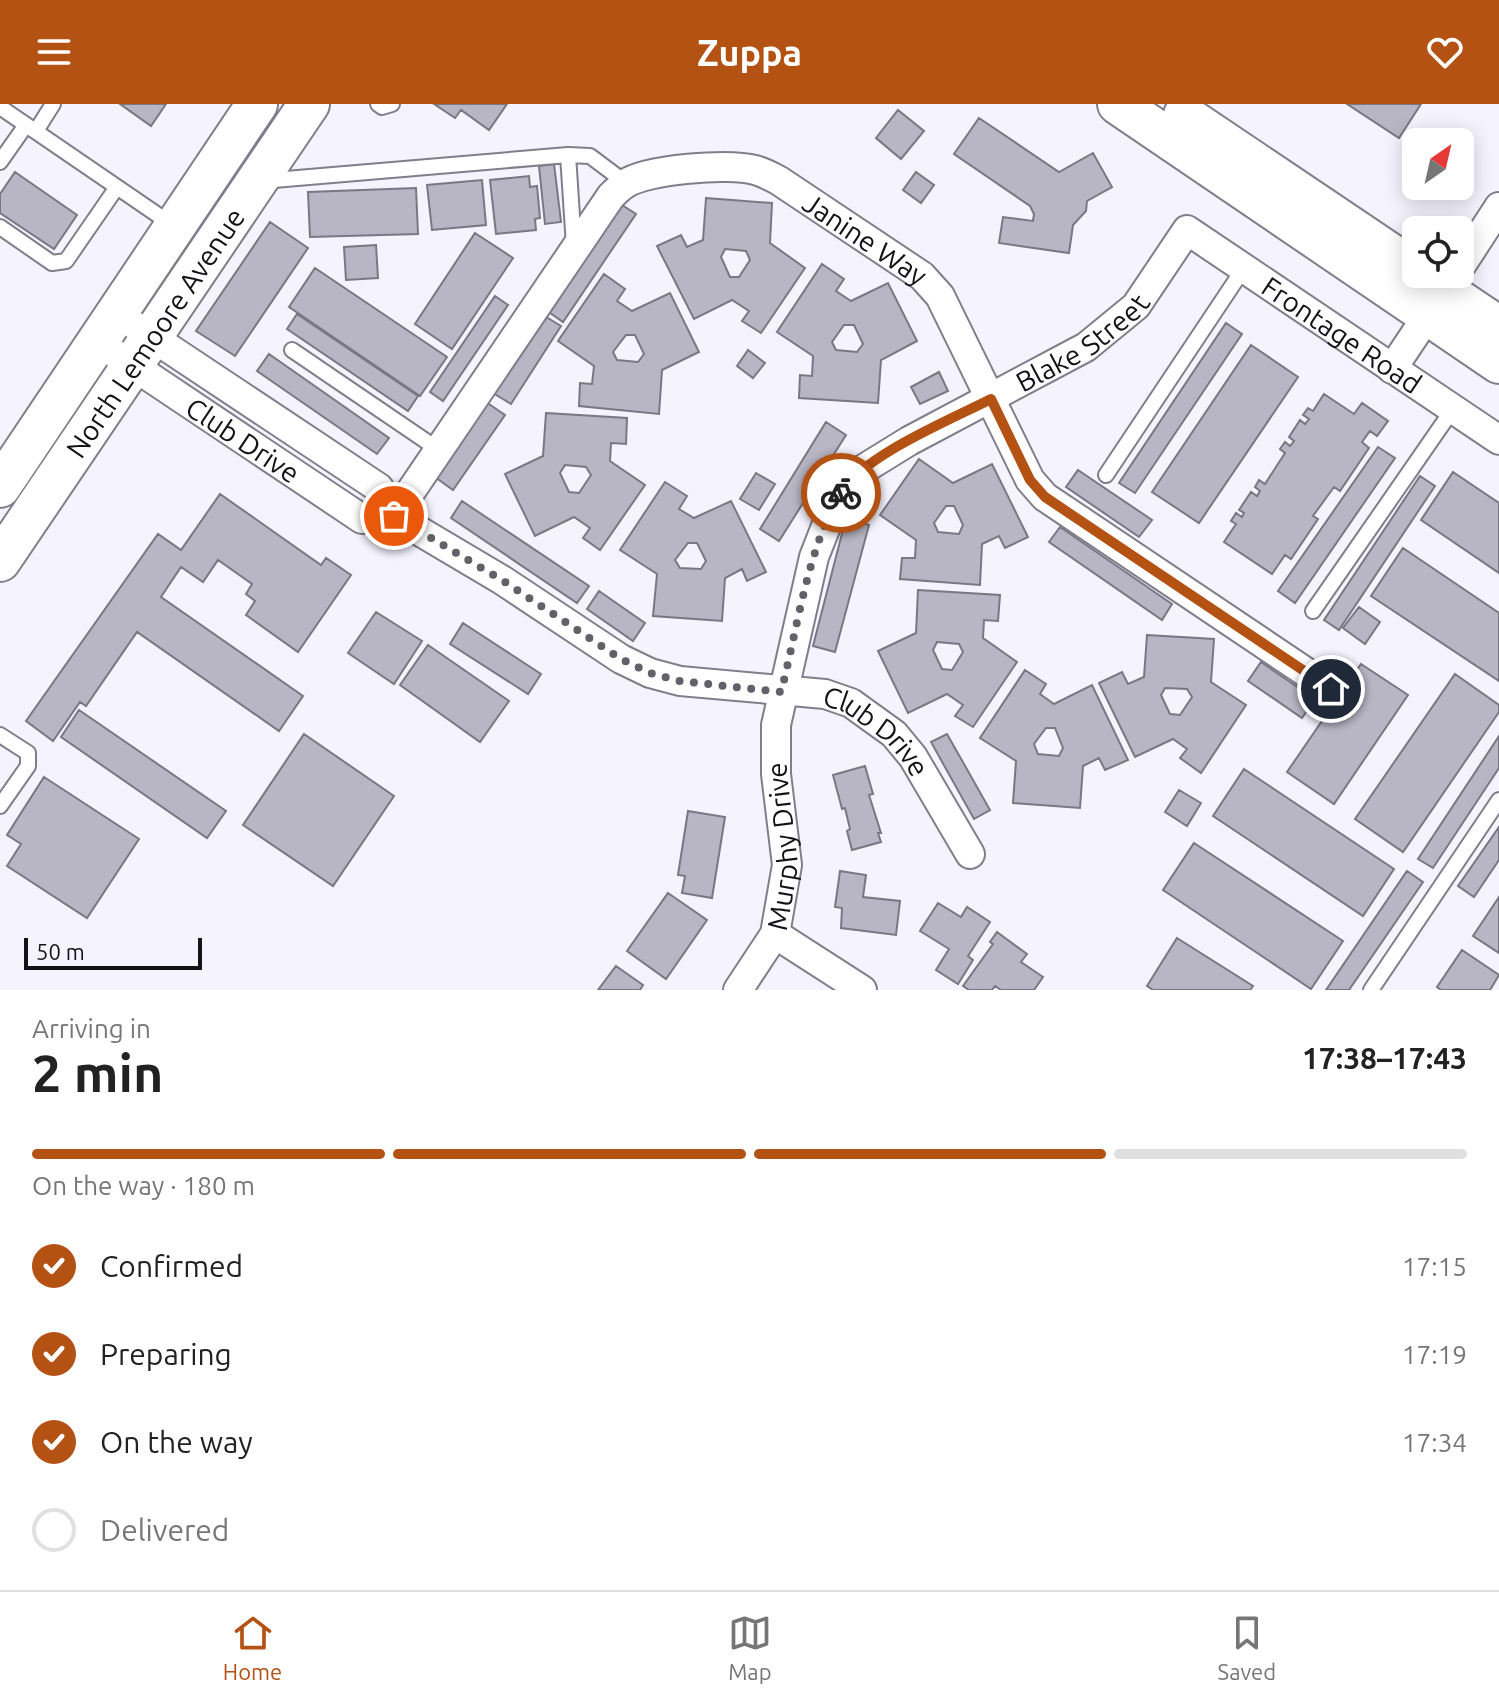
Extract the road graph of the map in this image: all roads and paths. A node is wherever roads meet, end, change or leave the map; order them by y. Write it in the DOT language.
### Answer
graph roads {
  1 [pos="53,104"];
  2 [pos="257,104"];
  3 [pos="309,104"];
  4 [pos="378,104"];
  5 [pos="392,104"];
  6 [pos="1118,104"];
  7 [pos="1168,104"];
  8 [pos="0,107"];
  9 [pos="31,128"];
  10 [pos="568,155"];
  11 [pos="0,162"];
  12 [pos="257,181"];
  13 [pos="626,183"];
  14 [pos="117,187"];
  15 [pos="1499,207"];
  16 [pos="0,227"];
  17 [pos="175,227"];
  18 [pos="1187,230"];
  19 [pos="1474,237"];
  20 [pos="575,250"];
  21 [pos="1402,259"];
  22 [pos="1402,262"];
  23 [pos="1244,268"];
  24 [pos="1434,288"];
  25 [pos="1442,288"];
  26 [pos="1445,288"];
  27 [pos="1499,327"];
  28 [pos="108,328"];
  29 [pos="292,350"];
  30 [pos="142,351"];
  31 [pos="1499,363"];
  32 [pos="1392,369"];
  33 [pos="991,399"];
  34 [pos="1453,409"];
  35 [pos="1499,440"];
  36 [pos="439,450"];
  37 [pos="1106,475"];
  38 [pos="0,487"];
  39 [pos="394,516"];
  40 [pos="0,561"];
  41 [pos="1313,611"];
  42 [pos="1331,689"];
  43 [pos="781,692"];
  44 [pos="0,735"];
  45 [pos="1499,800"];
  46 [pos="0,806"];
  47 [pos="970,854"];
  48 [pos="775,934"];
  49 [pos="738,990"];
  50 [pos="862,990"];
  51 [pos="1371,990"];
  1 -- 9 [label="lane"];
  2 -- 17 [label="main road, North Lemoore Avenue"];
  3 -- 12 [label="main road, North Lemoore Avenue"];
  4 -- 5 [label="lane"];
  6 -- 22 [label="main road"];
  7 -- 21 [label="main road"];
  8 -- 9 [label="lane"];
  9 -- 11 [label="lane"];
  9 -- 14 [label="lane"];
  10 -- 12 [label="lane"];
  10 -- 13 [label="lane"];
  10 -- 20 [label="lane"];
  12 -- 30 [label="main road, North Lemoore Avenue"];
  13 -- 20 [label="street"];
  13 -- 33 [label="street, Janine Way"];
  14 -- 16 [label="lane"];
  14 -- 17 [label="lane"];
  15 -- 19 [label="street"];
  17 -- 28 [label="main road, North Lemoore Avenue"];
  18 -- 23 [label="street, Frontage Road"];
  18 -- 33 [label="street, Blake Street"];
  20 -- 36 [label="street"];
  23 -- 32 [label="street, Frontage Road"];
  23 -- 37 [label="lane"];
  24 -- 32 [label="street"];
  25 -- 31 [label="main road"];
  26 -- 27 [label="main road"];
  28 -- 30 [label="street, Club Drive"];
  28 -- 38 [label="main road, North Lemoore Avenue"];
  29 -- 36 [label="lane"];
  30 -- 39 [label="street, Club Drive"];
  30 -- 40 [label="main road, North Lemoore Avenue"];
  32 -- 34 [label="street, Frontage Road"];
  33 -- 42 [label="street, Janine Way"];
  33 -- 43 [label="street, Blake Street"];
  34 -- 35 [label="street, Frontage Road"];
  34 -- 41 [label="lane"];
  36 -- 39 [label="street"];
  39 -- 43 [label="street, Club Drive"];
  43 -- 47 [label="street, Club Drive"];
  43 -- 48 [label="street, Murphy Drive"];
  44 -- 46 [label="lane"];
  45 -- 51 [label="lane"];
  48 -- 49 [label="street, Murphy Drive"];
  48 -- 50 [label="street"];
}
